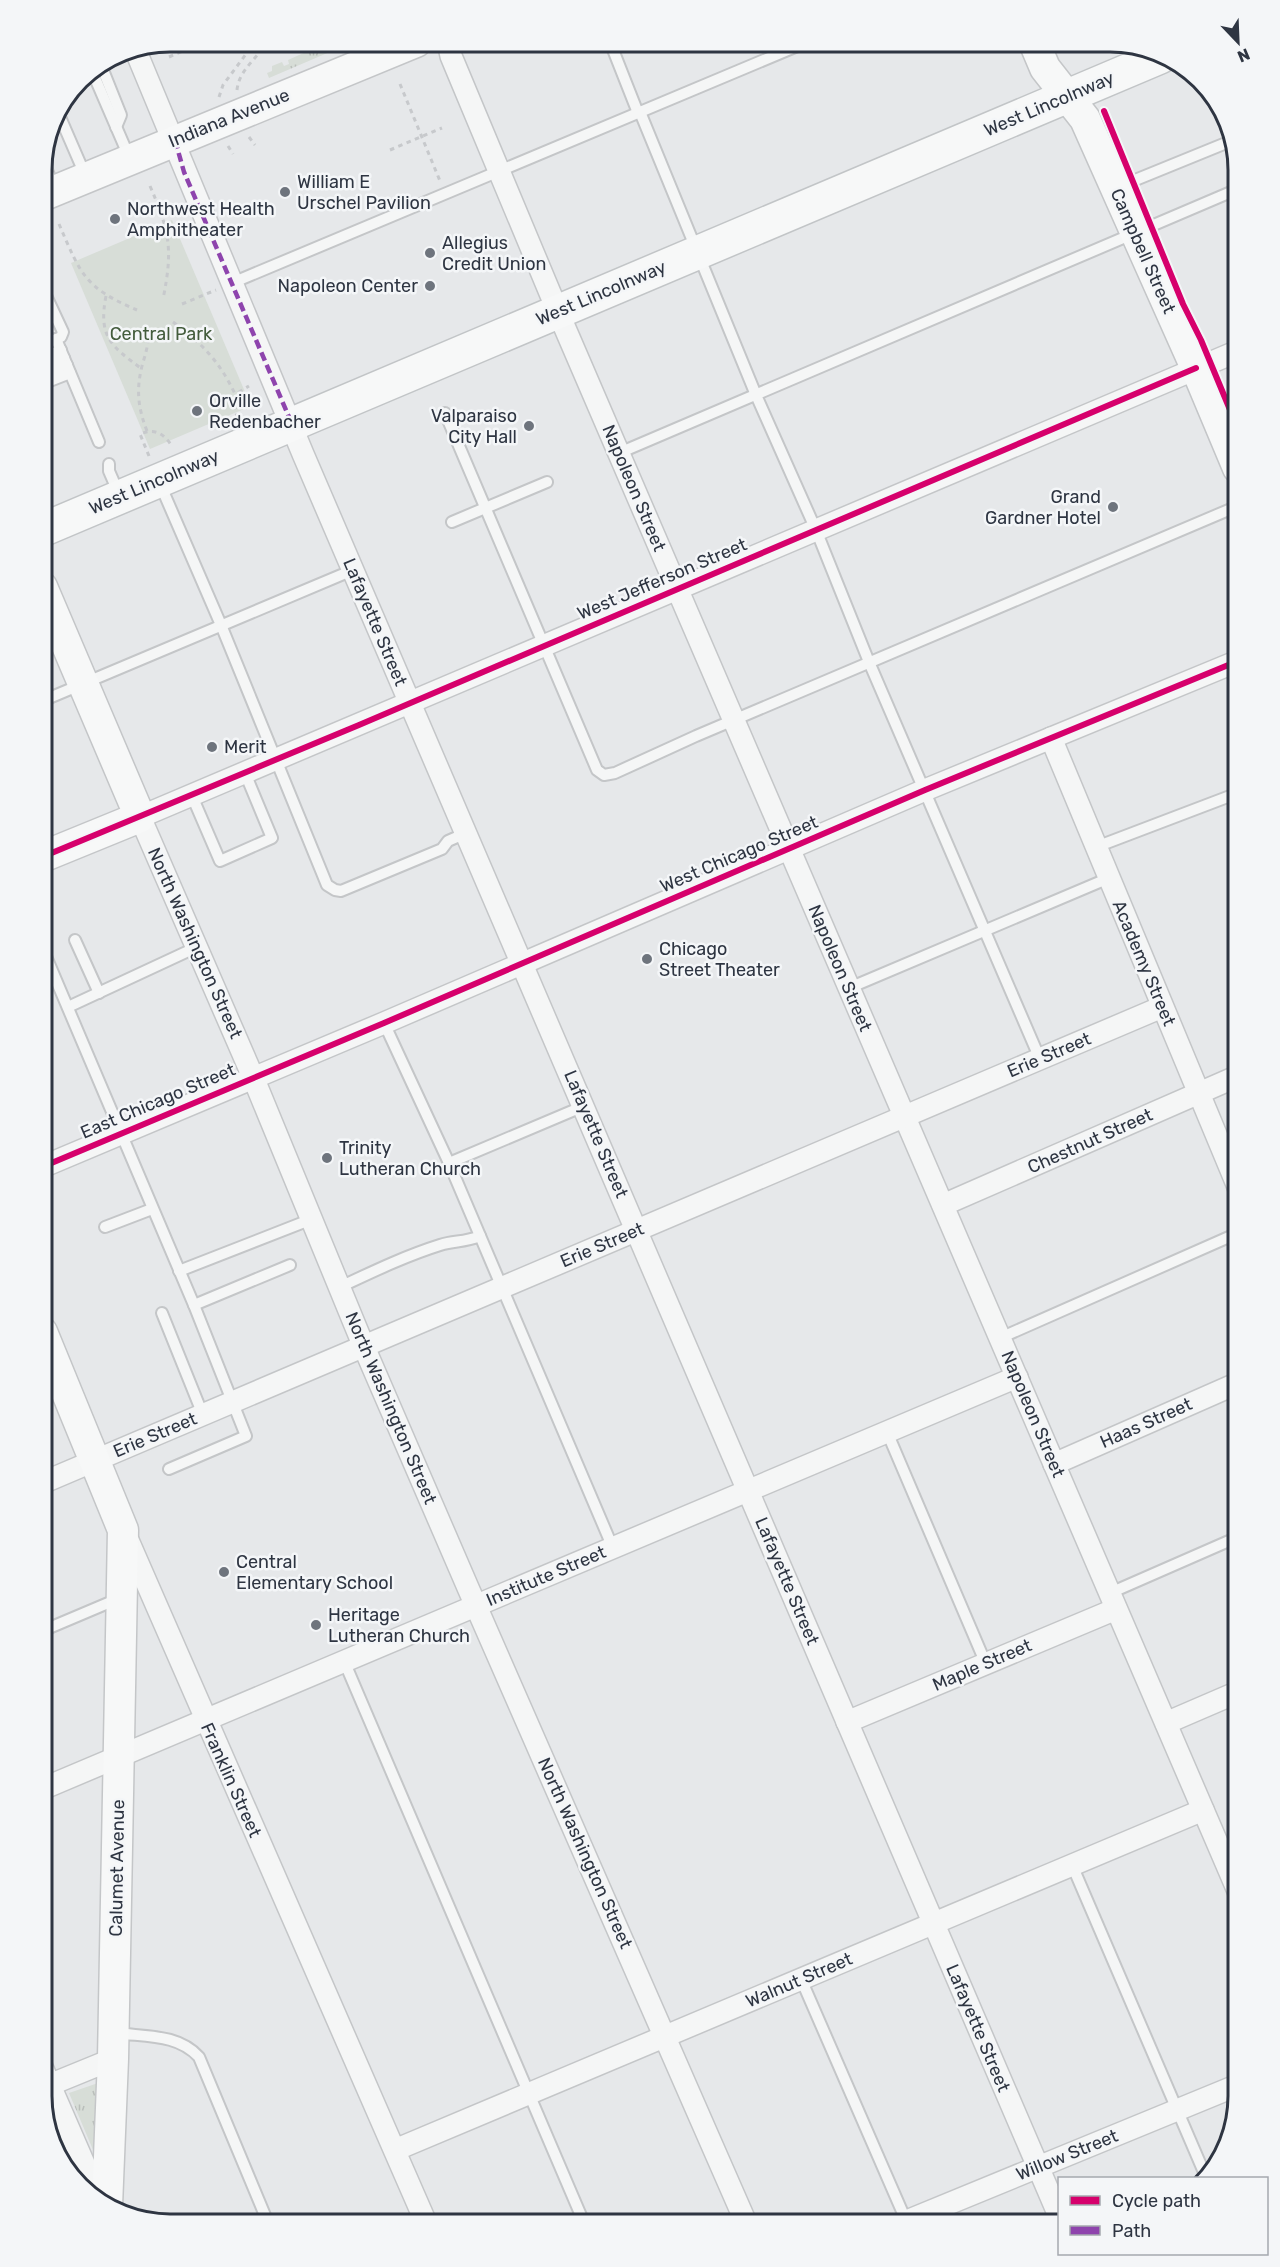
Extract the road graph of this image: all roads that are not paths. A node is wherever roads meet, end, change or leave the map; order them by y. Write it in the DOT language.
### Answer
graph roads {
  1 [pos="391,52"];
  2 [pos="450,52"];
  3 [pos="613,52"];
  4 [pos="781,53"];
  5 [pos="1038,53"];
  6 [pos="139,57"];
  7 [pos="1153,61"];
  8 [pos="104,73"];
  9 [pos="96,80"];
  10 [pos="1077,107"];
  11 [pos="639,112"];
  12 [pos="63,123"];
  13 [pos="116,127"];
  14 [pos="175,140"];
  15 [pos="1224,144"];
  16 [pos="130,159"];
  17 [pos="499,171"];
  18 [pos="86,177"];
  19 [pos="1115,188"];
  20 [pos="53,191"];
  21 [pos="1228,193"];
  22 [pos="1136,233"];
  23 [pos="699,252"];
  24 [pos="231,283"];
  25 [pos="53,310"];
  26 [pos="558,312"];
  27 [pos="56,339"];
  28 [pos="53,340"];
  29 [pos="1228,355"];
  30 [pos="53,359"];
  31 [pos="66,361"];
  32 [pos="53,364"];
  33 [pos="1196,368"];
  34 [pos="53,369"];
  35 [pos="53,374"];
  36 [pos="756,395"];
  37 [pos="445,413"];
  38 [pos="292,424"];
  39 [pos="99,442"];
  40 [pos="1228,444"];
  41 [pos="619,453"];
  42 [pos="109,464"];
  43 [pos="153,468"];
  44 [pos="547,482"];
  45 [pos="120,497"];
  46 [pos="485,508"];
  47 [pos="1228,510"];
  48 [pos="452,522"];
  49 [pos="53,525"];
  50 [pos="816,530"];
  51 [pos="353,570"];
  52 [pos="677,589"];
  53 [pos="53,612"];
  54 [pos="221,625"];
  55 [pos="544,646"];
  56 [pos="869,662"];
  57 [pos="1228,665"];
  58 [pos="83,684"];
  59 [pos="53,697"];
  60 [pos="410,704"];
  61 [pos="734,720"];
  62 [pos="1051,738"];
  63 [pos="275,761"];
  64 [pos="245,773"];
  65 [pos="925,790"];
  66 [pos="192,796"];
  67 [pos="1228,797"];
  68 [pos="140,817"];
  69 [pos="466,834"];
  70 [pos="1096,847"];
  71 [pos="789,849"];
  72 [pos="53,853"];
  73 [pos="1109,878"];
  74 [pos="984,931"];
  75 [pos="75,940"];
  76 [pos="197,947"];
  77 [pos="523,963"];
  78 [pos="53,971"];
  79 [pos="849,988"];
  80 [pos="99,993"];
  81 [pos="1162,1006"];
  82 [pos="68,1007"];
  83 [pos="384,1023"];
  84 [pos="1040,1059"];
  85 [pos="253,1077"];
  86 [pos="1228,1081"];
  87 [pos="1199,1094"];
  88 [pos="584,1106"];
  89 [pos="904,1116"];
  90 [pos="121,1133"];
  91 [pos="52,1162"];
  92 [pos="449,1163"];
  93 [pos="1228,1163"];
  94 [pos="943,1205"];
  95 [pos="152,1209"];
  96 [pos="312,1219"];
  97 [pos="105,1227"];
  98 [pos="637,1230"];
  99 [pos="480,1236"];
  100 [pos="1228,1237"];
  101 [pos="290,1265"];
  102 [pos="179,1271"];
  103 [pos="340,1287"];
  104 [pos="502,1288"];
  105 [pos="194,1305"];
  106 [pos="162,1313"];
  107 [pos="1000,1338"];
  108 [pos="364,1347"];
  109 [pos="52,1357"];
  110 [pos="1017,1377"];
  111 [pos="1228,1387"];
  112 [pos="234,1402"];
  113 [pos="203,1415"];
  114 [pos="886,1432"];
  115 [pos="95,1461"];
  116 [pos="1054,1464"];
  117 [pos="170,1469"];
  118 [pos="52,1480"];
  119 [pos="748,1491"];
  120 [pos="123,1530"];
  121 [pos="1228,1542"];
  122 [pos="613,1548"];
  123 [pos="123,1596"];
  124 [pos="1113,1601"];
  125 [pos="476,1606"];
  126 [pos="52,1627"];
  127 [pos="344,1661"];
  128 [pos="986,1664"];
  129 [pos="1228,1696"];
  130 [pos="205,1720"];
  131 [pos="847,1722"];
  132 [pos="1166,1723"];
  133 [pos="119,1756"];
  134 [pos="52,1785"];
  135 [pos="1203,1809"];
  136 [pos="1228,1852"];
  137 [pos="1072,1865"];
  138 [pos="933,1923"];
  139 [pos="801,1979"];
  140 [pos="666,2036"];
  141 [pos="113,2046"];
  142 [pos="52,2076"];
  143 [pos="1228,2089"];
  144 [pos="528,2094"];
  145 [pos="52,2097"];
  146 [pos="1176,2110"];
  147 [pos="396,2150"];
  148 [pos="1038,2167"];
  149 [pos="1203,2169"];
  150 [pos="92,2184"];
  151 [pos="107,2196"];
  152 [pos="264,2214"];
  153 [pos="422,2214"];
  154 [pos="580,2214"];
  155 [pos="742,2214"];
  156 [pos="900,2214"];
  157 [pos="928,2214"];
  158 [pos="1057,2214"];
  1 -- 14 [label="main road, Indiana Avenue"];
  2 -- 17 [label="street, Napoleon Street"];
  3 -- 11 [label="lane"];
  4 -- 11 [label="lane"];
  5 -- 10 [label="main road, Campbell Street"];
  6 -- 14 [label="street, Lafayette Street"];
  7 -- 10 [label="main road, West Lincolnway"];
  8 -- 13 [label="lane"];
  9 -- 13 [label="lane"];
  10 -- 19 [label="main road, Campbell Street"];
  10 -- 23 [label="main road, West Lincolnway"];
  11 -- 17 [label="lane"];
  11 -- 23 [label="lane"];
  12 -- 18 [label="lane"];
  13 -- 16 [label="lane"];
  14 -- 16 [label="main road, Indiana Avenue"];
  14 -- 24 [label="street, Lafayette Street"];
  15 -- 19 [label="lane"];
  16 -- 18 [label="main road, Indiana Avenue"];
  17 -- 24 [label="lane"];
  17 -- 26 [label="street, Napoleon Street"];
  18 -- 20 [label="main road, Indiana Avenue"];
  19 -- 22 [label="main road, Campbell Street"];
  21 -- 22 [label="lane"];
  22 -- 33 [label="main road, Campbell Street"];
  22 -- 36 [label="lane"];
  23 -- 26 [label="main road, West Lincolnway"];
  23 -- 36 [label="lane"];
  24 -- 38 [label="street, Lafayette Street"];
  25 -- 27 [label="lane"];
  26 -- 38 [label="main road, West Lincolnway"];
  26 -- 41 [label="street, Napoleon Street"];
  27 -- 28 [label="lane"];
  27 -- 31 [label="lane"];
  29 -- 33 [label="street, West Jefferson Street"];
  30 -- 31 [label="lane"];
  31 -- 32 [label="lane"];
  31 -- 34 [label="lane"];
  31 -- 35 [label="lane"];
  31 -- 39 [label="lane"];
  33 -- 40 [label="main road, Campbell Street"];
  33 -- 50 [label="street, West Jefferson Street"];
  36 -- 41 [label="lane"];
  36 -- 50 [label="lane"];
  37 -- 46 [label="lane"];
  38 -- 43 [label="main road, West Lincolnway"];
  38 -- 51 [label="street, Lafayette Street"];
  41 -- 52 [label="street, Napoleon Street"];
  42 -- 45 [label="lane"];
  43 -- 45 [label="main road, West Lincolnway"];
  43 -- 54 [label="lane"];
  44 -- 46 [label="lane"];
  45 -- 49 [label="main road, West Lincolnway"];
  46 -- 48 [label="lane"];
  46 -- 55 [label="lane"];
  47 -- 56 [label="lane"];
  50 -- 52 [label="street, West Jefferson Street"];
  50 -- 56 [label="lane"];
  51 -- 54 [label="lane"];
  51 -- 60 [label="street, Lafayette Street"];
  52 -- 55 [label="street, West Jefferson Street"];
  52 -- 61 [label="street, Napoleon Street"];
  53 -- 58 [label="main road, North Washington Street"];
  54 -- 58 [label="lane"];
  54 -- 63 [label="lane"];
  55 -- 60 [label="street, West Jefferson Street"];
  55 -- 61 [label="lane"];
  56 -- 61 [label="lane"];
  56 -- 65 [label="lane"];
  57 -- 62 [label="street, West Chicago Street"];
  58 -- 59 [label="lane"];
  58 -- 68 [label="main road, North Washington Street"];
  60 -- 63 [label="street, West Jefferson Street"];
  60 -- 69 [label="street, Lafayette Street"];
  61 -- 71 [label="street, Napoleon Street"];
  62 -- 65 [label="street, West Chicago Street"];
  62 -- 70 [label="street, Academy Street"];
  63 -- 64 [label="street, West Jefferson Street"];
  63 -- 69 [label="lane"];
  64 -- 66 [label="street, West Jefferson Street"];
  64 -- 66 [label="lane"];
  65 -- 71 [label="street, West Chicago Street"];
  65 -- 74 [label="lane"];
  66 -- 68 [label="street, West Jefferson Street"];
  67 -- 70 [label="lane"];
  68 -- 72 [label="main road"];
  68 -- 76 [label="street, North Washington Street"];
  69 -- 77 [label="street, Lafayette Street"];
  70 -- 73 [label="street, Academy Street"];
  71 -- 77 [label="street, West Chicago Street"];
  71 -- 79 [label="street, Napoleon Street"];
  73 -- 74 [label="lane"];
  73 -- 81 [label="street, Academy Street"];
  74 -- 79 [label="lane"];
  74 -- 84 [label="lane"];
  75 -- 80 [label="lane"];
  76 -- 80 [label="lane"];
  76 -- 85 [label="street, North Washington Street"];
  77 -- 83 [label="street, West Chicago Street"];
  77 -- 88 [label="street, Lafayette Street"];
  78 -- 82 [label="lane"];
  79 -- 89 [label="street, Napoleon Street"];
  80 -- 82 [label="lane"];
  81 -- 84 [label="street, Erie Street"];
  81 -- 87 [label="street, Academy Street"];
  82 -- 90 [label="lane"];
  83 -- 85 [label="street, West Chicago Street"];
  83 -- 92 [label="lane"];
  84 -- 89 [label="street, Erie Street"];
  85 -- 90 [label="street, East Chicago Street"];
  85 -- 96 [label="street, North Washington Street"];
  86 -- 87 [label="street, Chestnut Street"];
  87 -- 93 [label="street, Academy Street"];
  87 -- 94 [label="street, Chestnut Street"];
  88 -- 92 [label="lane"];
  88 -- 98 [label="street, Lafayette Street"];
  89 -- 94 [label="street, Napoleon Street"];
  89 -- 98 [label="street, Erie Street"];
  90 -- 91 [label="street, East Chicago Street"];
  90 -- 95 [label="lane"];
  92 -- 99 [label="lane"];
  94 -- 107 [label="street, Napoleon Street"];
  95 -- 97 [label="lane"];
  95 -- 102 [label="lane"];
  96 -- 102 [label="lane"];
  96 -- 103 [label="street, North Washington Street"];
  98 -- 104 [label="street, Erie Street"];
  98 -- 119 [label="street, Lafayette Street"];
  99 -- 103 [label="lane"];
  99 -- 104 [label="lane"];
  100 -- 107 [label="lane"];
  101 -- 105 [label="lane"];
  102 -- 105 [label="lane"];
  103 -- 108 [label="street, North Washington Street"];
  104 -- 108 [label="street, Erie Street"];
  104 -- 122 [label="lane"];
  105 -- 112 [label="lane"];
  106 -- 113 [label="lane"];
  107 -- 110 [label="street, Napoleon Street"];
  108 -- 112 [label="street, Erie Street"];
  108 -- 125 [label="street, North Washington Street"];
  109 -- 115 [label="main road, Franklin Street"];
  110 -- 114 [label="street, Institute Street"];
  110 -- 116 [label="street, Napoleon Street"];
  111 -- 116 [label="street, Haas Street"];
  112 -- 113 [label="street, Erie Street"];
  112 -- 117 [label="lane"];
  113 -- 115 [label="street, Erie Street"];
  114 -- 119 [label="street, Institute Street"];
  114 -- 128 [label="lane"];
  115 -- 118 [label="street, Erie Street"];
  115 -- 120 [label="main road, Franklin Street"];
  116 -- 124 [label="street, Napoleon Street"];
  119 -- 122 [label="street, Institute Street"];
  119 -- 131 [label="street, Lafayette Street"];
  120 -- 123 [label="main road, Calumet Avenue"];
  120 -- 130 [label="street, Franklin Street"];
  121 -- 124 [label="lane"];
  122 -- 125 [label="street, Institute Street"];
  123 -- 126 [label="lane"];
  123 -- 133 [label="main road, Calumet Avenue"];
  124 -- 128 [label="street, Maple Street"];
  124 -- 132 [label="street, Napoleon Street"];
  125 -- 127 [label="street, Institute Street"];
  125 -- 140 [label="street, North Washington Street"];
  127 -- 130 [label="street, Institute Street"];
  127 -- 144 [label="lane"];
  128 -- 131 [label="street, Maple Street"];
  129 -- 132 [label="street"];
  130 -- 133 [label="street, Institute Street"];
  130 -- 147 [label="street, Franklin Street"];
  131 -- 138 [label="street, Lafayette Street"];
  132 -- 135 [label="street, Napoleon Street"];
  133 -- 134 [label="street, Institute Street"];
  133 -- 141 [label="main road, Calumet Avenue"];
  135 -- 136 [label="street, Napoleon Street"];
  135 -- 137 [label="street, Walnut Street"];
  137 -- 138 [label="street, Walnut Street"];
  137 -- 146 [label="lane"];
  138 -- 139 [label="street, Walnut Street"];
  138 -- 148 [label="street, Lafayette Street"];
  139 -- 140 [label="street, Walnut Street"];
  139 -- 156 [label="lane"];
  140 -- 144 [label="street, Walnut Street"];
  140 -- 155 [label="street, North Washington Street"];
  141 -- 142 [label="street"];
  141 -- 151 [label="main road, Calumet Avenue"];
  141 -- 152 [label="lane"];
  143 -- 146 [label="street, Willow Street"];
  144 -- 147 [label="street, Walnut Street"];
  144 -- 154 [label="lane"];
  145 -- 150 [label="street"];
  146 -- 148 [label="street, Willow Street"];
  146 -- 149 [label="lane"];
  147 -- 153 [label="street, Franklin Street"];
  148 -- 157 [label="street, Willow Street"];
  148 -- 158 [label="street, Lafayette Street"];
}
